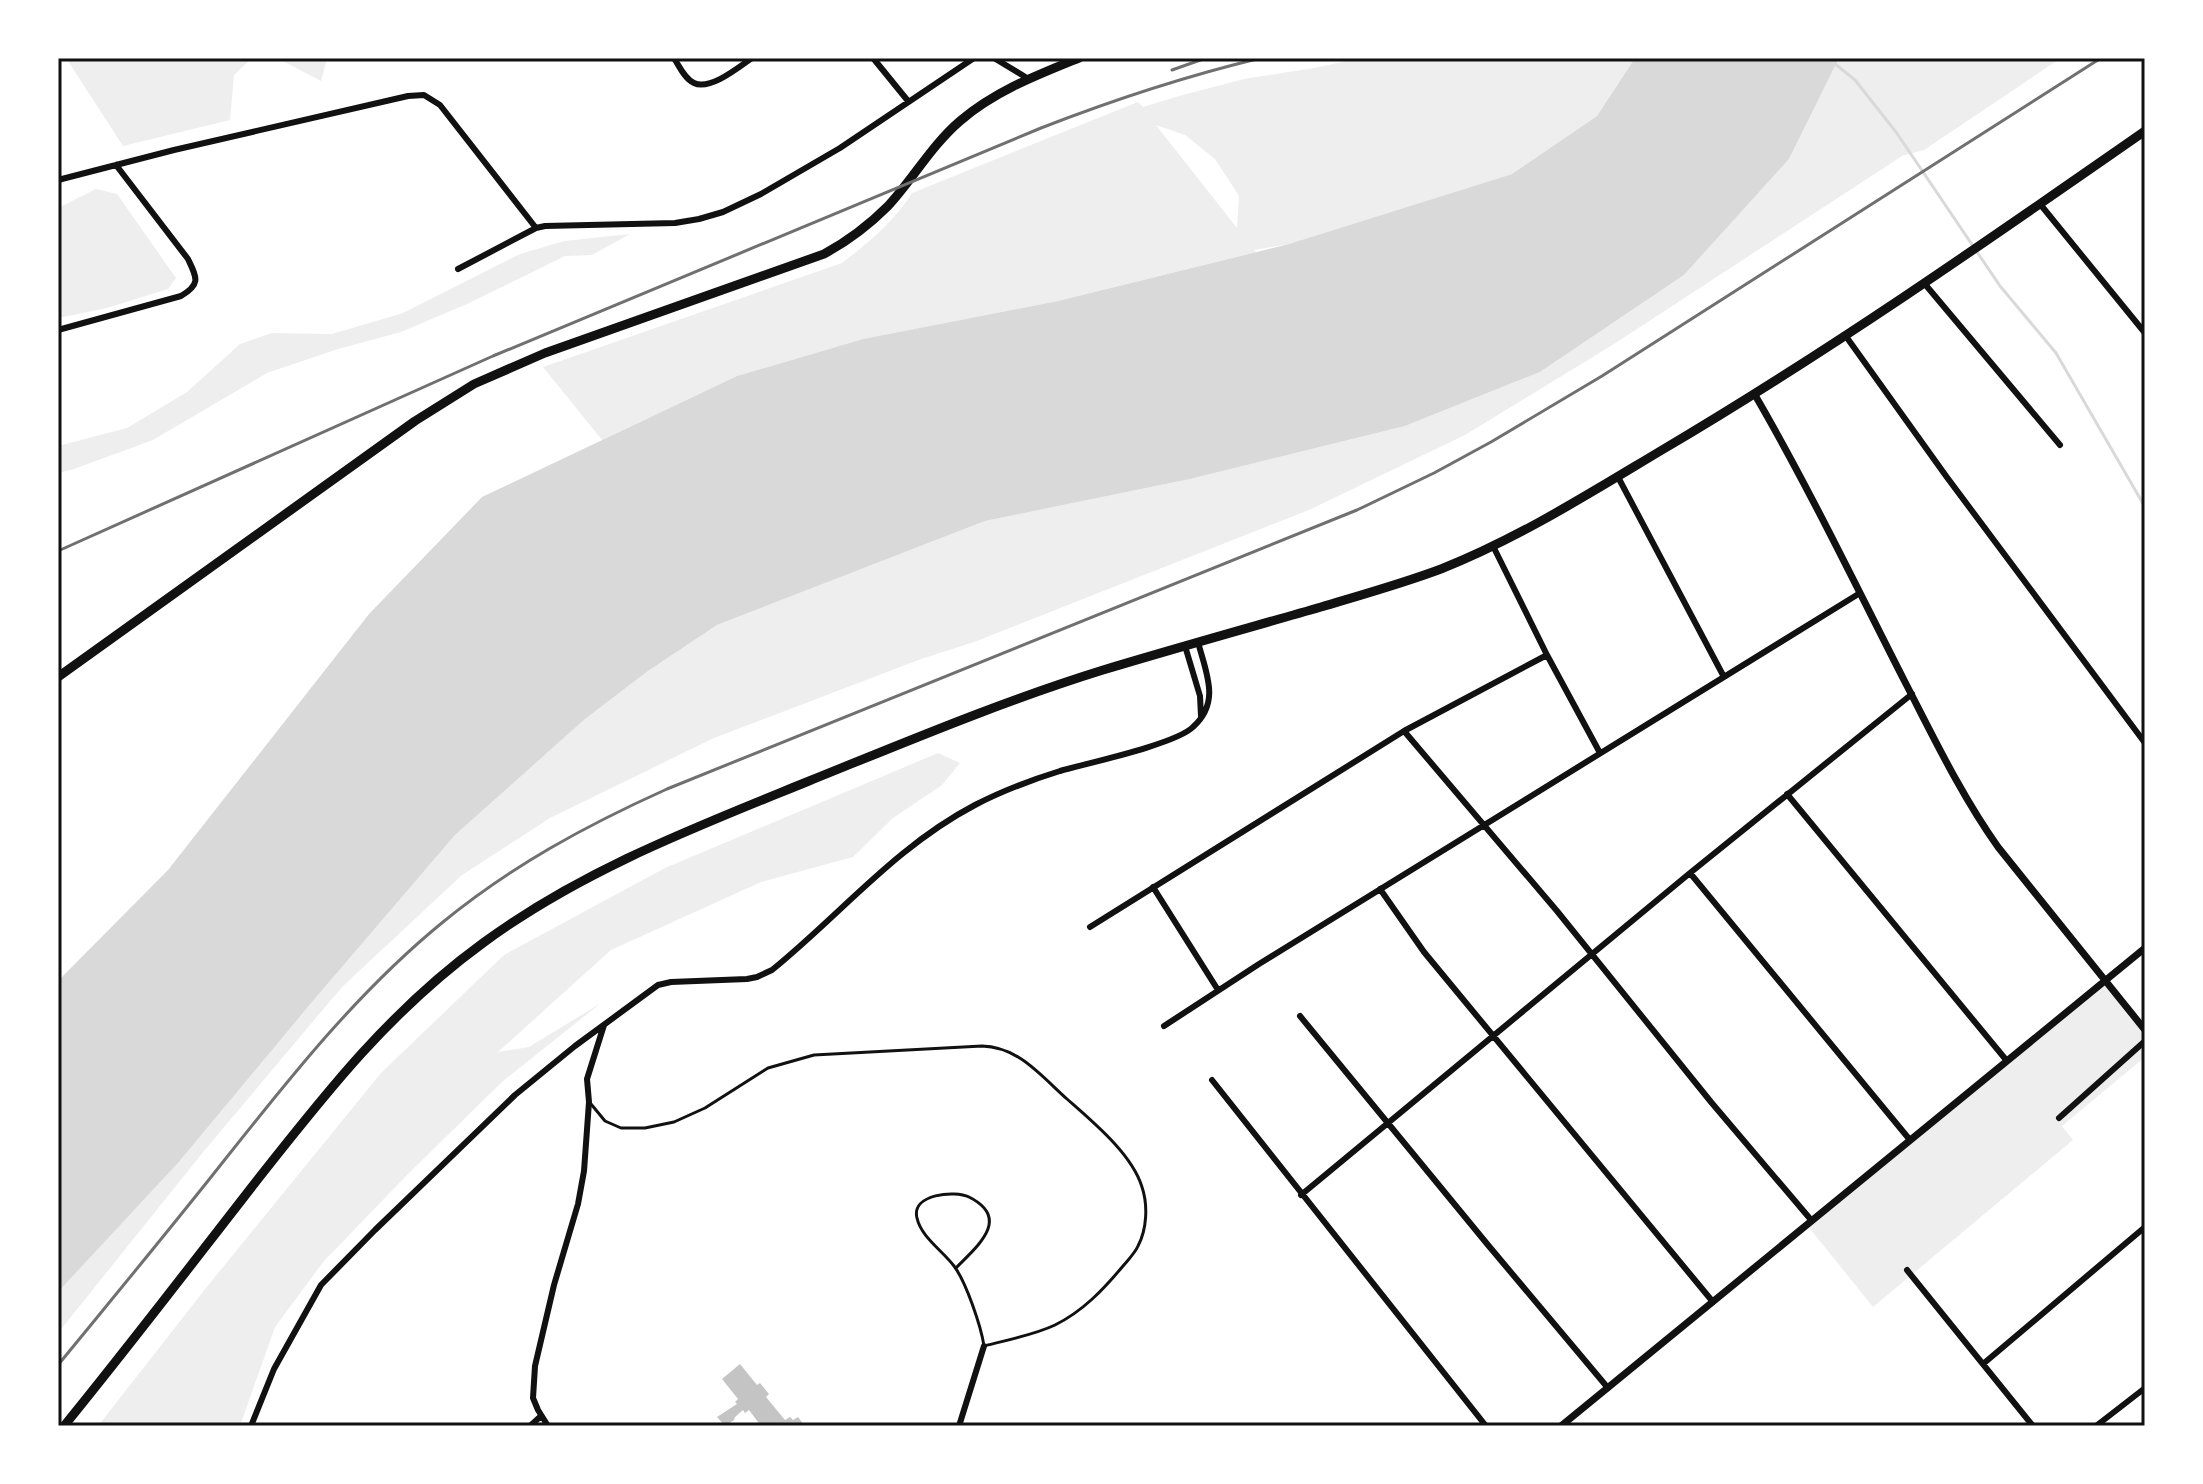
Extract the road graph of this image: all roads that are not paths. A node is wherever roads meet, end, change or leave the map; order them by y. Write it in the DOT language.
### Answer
graph roads {
  1 [pos="674,58"];
  2 [pos="752,58"];
  3 [pos="873,58"];
  4 [pos="974,58"];
  5 [pos="994,58"];
  6 [pos="1079,58"];
  7 [pos="1027,78"];
  8 [pos="908,101"];
  9 [pos="2145,131"];
  10 [pos="116,165"];
  11 [pos="58,180"];
  12 [pos="2040,204"];
  13 [pos="536,228"];
  14 [pos="458,269"];
  15 [pos="1924,283"];
  16 [pos="58,330"];
  17 [pos="2145,333"];
  18 [pos="1845,335"];
  19 [pos="1755,395"];
  20 [pos="2060,445"];
  21 [pos="1618,477"];
  22 [pos="1493,546"];
  23 [pos="1860,593"];
  24 [pos="1198,642"];
  25 [pos="1185,646"];
  26 [pos="1547,655"];
  27 [pos="58,677"];
  28 [pos="1724,677"];
  29 [pos="1912,694"];
  30 [pos="1201,717"];
  31 [pos="1404,731"];
  32 [pos="2145,743"];
  33 [pos="1600,753"];
  34 [pos="1787,794"];
  35 [pos="1485,826"];
  36 [pos="1690,873"];
  37 [pos="1153,887"];
  38 [pos="1380,889"];
  39 [pos="1090,927"];
  40 [pos="2145,948"];
  41 [pos="1592,955"];
  42 [pos="2106,981"];
  43 [pos="1218,990"];
  44 [pos="1300,1016"];
  45 [pos="604,1025"];
  46 [pos="1164,1026"];
  47 [pos="2145,1030"];
  48 [pos="1492,1036"];
  49 [pos="2145,1041"];
  50 [pos="2007,1061"];
  51 [pos="1212,1080"];
  52 [pos="589,1102"];
  53 [pos="2059,1118"];
  54 [pos="1388,1124"];
  55 [pos="1910,1140"];
  56 [pos="1301,1195"];
  57 [pos="1812,1221"];
  58 [pos="2145,1227"];
  59 [pos="956,1268"];
  60 [pos="1907,1270"];
  61 [pos="1713,1302"];
  62 [pos="984,1346"];
  63 [pos="1983,1364"];
  64 [pos="1608,1388"];
  65 [pos="2145,1388"];
  66 [pos="541,1416"];
  67 [pos="64,1426"];
  68 [pos="251,1426"];
  69 [pos="530,1426"];
  70 [pos="548,1426"];
  71 [pos="959,1426"];
  72 [pos="1486,1426"];
  73 [pos="1561,1426"];
  74 [pos="2033,1426"];
  75 [pos="2096,1426"];
  1 -- 2 [label="street"];
  3 -- 8 [label="street"];
  4 -- 8 [label="street"];
  5 -- 7 [label="street"];
  6 -- 7 [label="main road"];
  7 -- 27 [label="main road"];
  8 -- 13 [label="street"];
  9 -- 12 [label="main road"];
  10 -- 11 [label="street"];
  10 -- 13 [label="street"];
  10 -- 16 [label="street"];
  12 -- 15 [label="main road"];
  12 -- 17 [label="street"];
  13 -- 14 [label="street"];
  15 -- 18 [label="main road"];
  15 -- 20 [label="street"];
  18 -- 19 [label="main road"];
  18 -- 32 [label="street"];
  19 -- 21 [label="main road"];
  19 -- 23 [label="street"];
  21 -- 22 [label="main road"];
  21 -- 28 [label="street"];
  22 -- 24 [label="main road"];
  22 -- 26 [label="street"];
  23 -- 28 [label="street"];
  23 -- 29 [label="street"];
  24 -- 25 [label="main road"];
  24 -- 30 [label="street"];
  25 -- 30 [label="street"];
  25 -- 67 [label="main road"];
  26 -- 31 [label="street"];
  26 -- 33 [label="street"];
  28 -- 33 [label="street"];
  29 -- 34 [label="street"];
  29 -- 42 [label="street"];
  30 -- 45 [label="street"];
  31 -- 35 [label="street"];
  31 -- 37 [label="street"];
  33 -- 35 [label="street"];
  34 -- 36 [label="street"];
  34 -- 50 [label="street"];
  35 -- 38 [label="street"];
  35 -- 41 [label="street"];
  36 -- 41 [label="street"];
  36 -- 55 [label="street"];
  37 -- 39 [label="street"];
  37 -- 43 [label="street"];
  38 -- 43 [label="street"];
  38 -- 48 [label="street"];
  40 -- 42 [label="street"];
  41 -- 48 [label="street"];
  41 -- 57 [label="street"];
  42 -- 47 [label="street"];
  42 -- 50 [label="street"];
  43 -- 46 [label="street"];
  44 -- 54 [label="street"];
  45 -- 52 [label="street"];
  45 -- 68 [label="street"];
  48 -- 54 [label="street"];
  48 -- 61 [label="street"];
  49 -- 53 [label="street"];
  50 -- 55 [label="street"];
  51 -- 56 [label="street"];
  52 -- 62 [label="lane"];
  52 -- 66 [label="street"];
  54 -- 56 [label="street"];
  54 -- 64 [label="street"];
  55 -- 57 [label="street"];
  56 -- 72 [label="street"];
  57 -- 61 [label="street"];
  58 -- 63 [label="street"];
  59 -- 59 [label="lane"];
  59 -- 62 [label="lane"];
  60 -- 63 [label="street"];
  61 -- 64 [label="street"];
  62 -- 71 [label="street"];
  63 -- 74 [label="street"];
  64 -- 73 [label="street"];
  65 -- 75 [label="street"];
  66 -- 69 [label="street"];
  66 -- 70 [label="street"];
}
